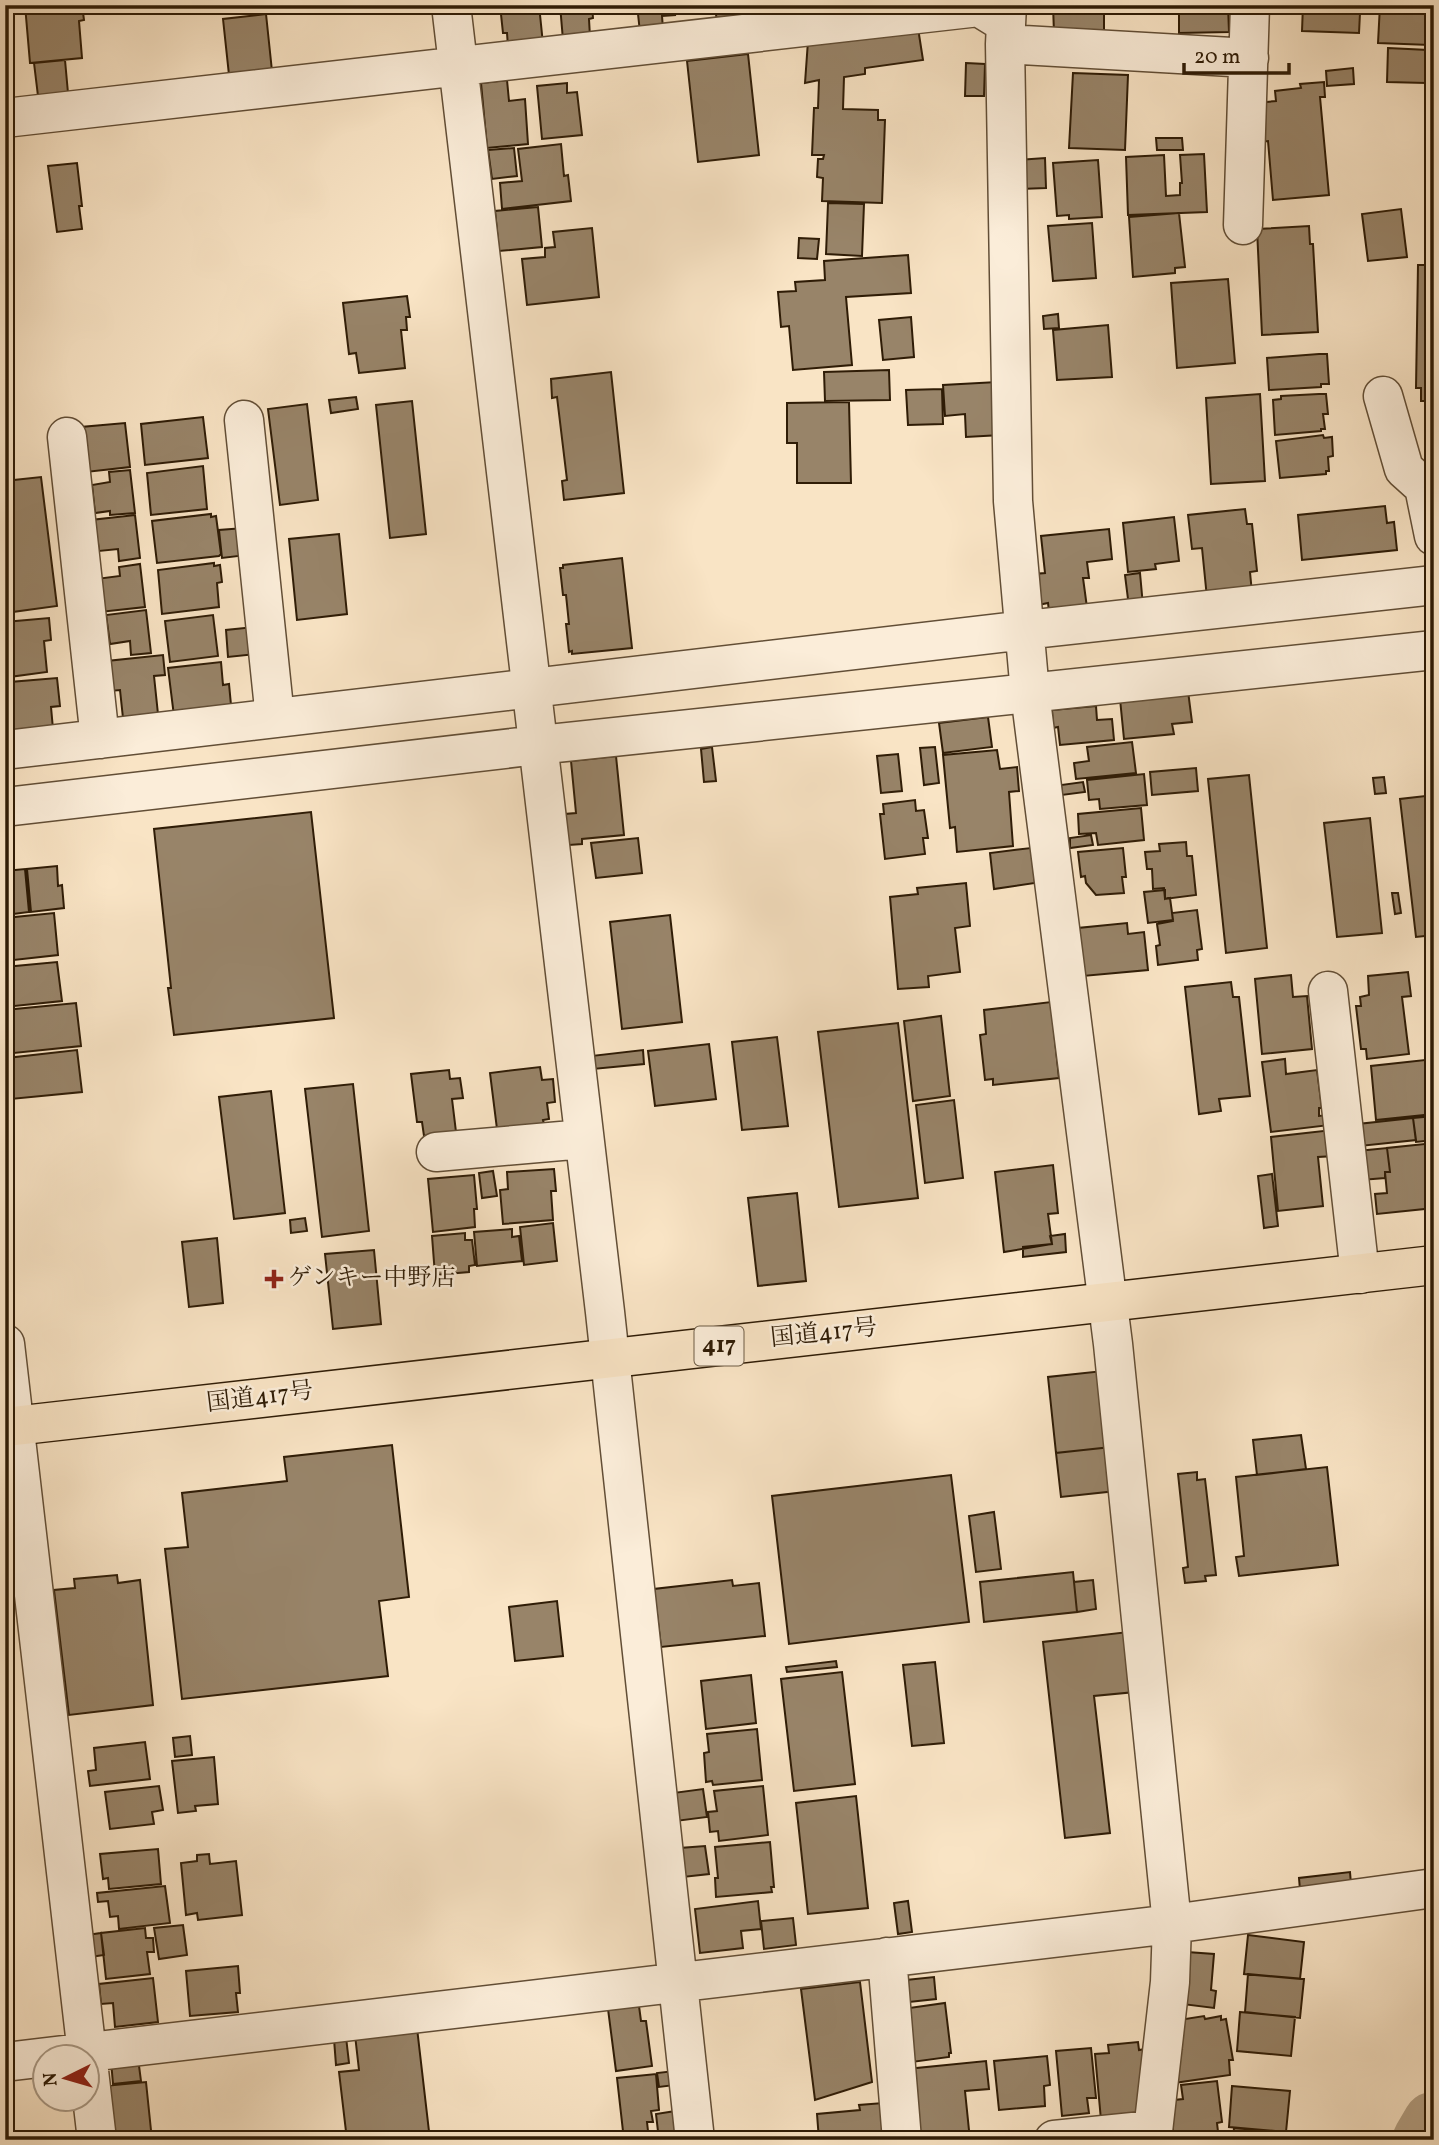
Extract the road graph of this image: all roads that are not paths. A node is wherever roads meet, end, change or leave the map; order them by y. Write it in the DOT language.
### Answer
graph roads {
  1 [pos="451,5"];
  2 [pos="1250,5"];
  3 [pos="1006,24"];
  4 [pos="1249,58"];
  5 [pos="458,65"];
  6 [pos="5,118"];
  7 [pos="1243,225"];
  8 [pos="1383,396"];
  9 [pos="244,420"];
  10 [pos="67,437"];
  11 [pos="1434,536"];
  12 [pos="1434,585"];
  13 [pos="1434,650"];
  14 [pos="1028,663"];
  15 [pos="275,718"];
  16 [pos="535,719"];
  17 [pos="100,739"];
  18 [pos="5,750"];
  19 [pos="5,807"];
  20 [pos="1328,991"];
  21 [pos="584,1139"];
  22 [pos="436,1152"];
  23 [pos="1434,1265"];
  24 [pos="1360,1274"];
  25 [pos="1107,1301"];
  26 [pos="5,1344"];
  27 [pos="610,1358"];
  28 [pos="10,1427"];
  29 [pos="1434,1888"];
  30 [pos="1172,1924"];
  31 [pos="887,1957"];
  32 [pos="676,1981"];
  33 [pos="87,2044"];
  34 [pos="102,2051"];
  35 [pos="32,2059"];
  36 [pos="5,2062"];
  37 [pos="94,2114"];
  38 [pos="1153,2135"];
  39 [pos="97,2140"];
  40 [pos="695,2140"];
  41 [pos="902,2140"];
  42 [pos="1054,2140"];
  1 -- 5 [label="street"];
  2 -- 4 [label="street"];
  3 -- 4 [label="street"];
  3 -- 5 [label="street"];
  3 -- 14 [label="street"];
  4 -- 7 [label="street"];
  5 -- 6 [label="street"];
  5 -- 16 [label="street"];
  8 -- 11 [label="street"];
  9 -- 15 [label="street"];
  10 -- 17 [label="street"];
  12 -- 14 [label="street"];
  13 -- 14 [label="street"];
  14 -- 16 [label="street"];
  14 -- 16 [label="street"];
  14 -- 25 [label="street"];
  15 -- 16 [label="street"];
  15 -- 17 [label="street"];
  16 -- 19 [label="street"];
  16 -- 21 [label="street"];
  17 -- 18 [label="street"];
  20 -- 24 [label="street"];
  21 -- 22 [label="street"];
  21 -- 27 [label="street"];
  23 -- 24 [label="highway, 国道417号 / 417"];
  24 -- 25 [label="highway, 国道417号 / 417"];
  25 -- 27 [label="highway, 国道417号 / 417"];
  25 -- 30 [label="street"];
  26 -- 28 [label="street"];
  27 -- 28 [label="highway, 国道417号 / 417"];
  27 -- 32 [label="street"];
  28 -- 33 [label="street"];
  29 -- 30 [label="street"];
  30 -- 31 [label="street"];
  30 -- 38 [label="street"];
  31 -- 32 [label="street"];
  31 -- 41 [label="street"];
  32 -- 34 [label="street"];
  32 -- 40 [label="street"];
  35 -- 36 [label="street"];
  37 -- 39 [label="street"];
  38 -- 42 [label="street"];
}
